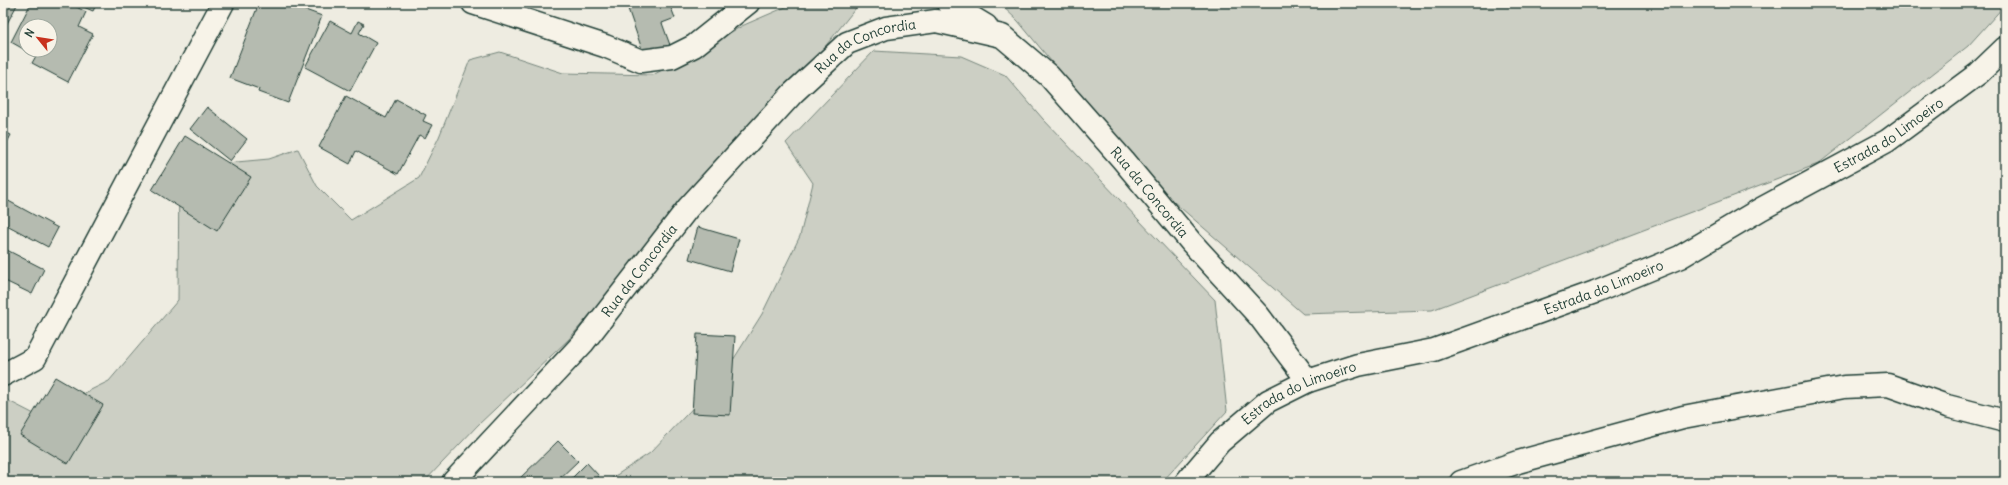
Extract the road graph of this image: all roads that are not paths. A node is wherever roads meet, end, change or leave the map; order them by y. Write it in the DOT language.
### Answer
graph roads {
  1 [pos="223,3"];
  2 [pos="748,3"];
  3 [pos="948,3"];
  4 [pos="487,5"];
  5 [pos="1002,36"];
  6 [pos="2005,48"];
  7 [pos="3,375"];
  8 [pos="1308,381"];
  9 [pos="2005,421"];
  10 [pos="453,482"];
  11 [pos="1186,482"];
  12 [pos="1461,482"];
  1 -- 7 [label="street"];
  2 -- 4 [label="street"];
  3 -- 5 [label="street"];
  5 -- 8 [label="street, Rua da Concordia"];
  5 -- 10 [label="street, Rua da Concordia"];
  6 -- 8 [label="street, Estrada do Limoeiro"];
  8 -- 11 [label="street, Estrada do Limoeiro"];
  9 -- 12 [label="street"];
}
